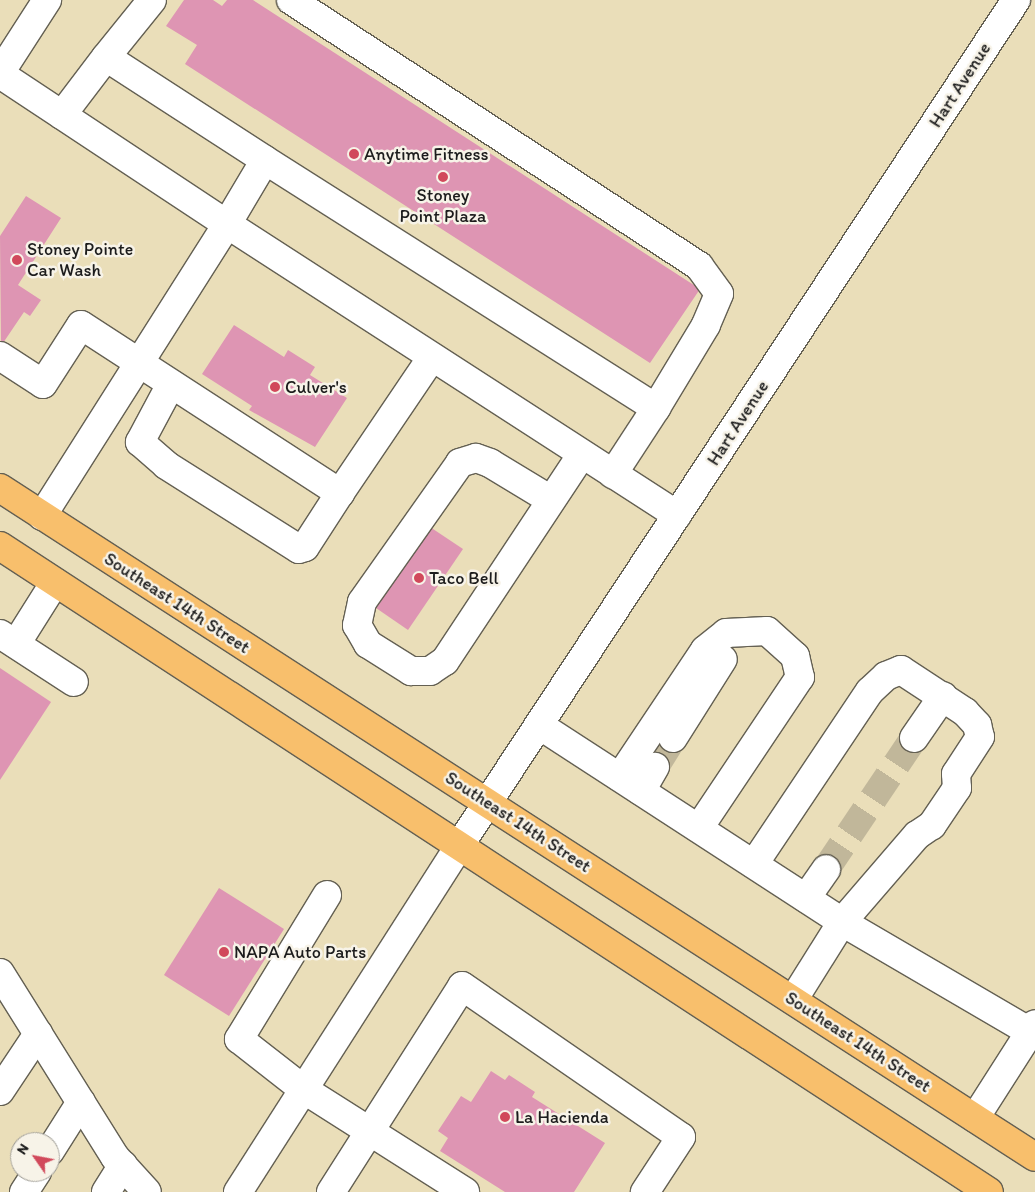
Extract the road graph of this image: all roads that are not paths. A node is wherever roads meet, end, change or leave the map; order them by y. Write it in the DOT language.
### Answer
graph roads {
  1 [pos="47,0"];
  2 [pos="152,0"];
  3 [pos="291,0"];
  4 [pos="1016,0"];
  5 [pos="9,41"];
  6 [pos="106,57"];
  7 [pos="0,74"];
  8 [pos="62,115"];
  9 [pos="265,160"];
  10 [pos="227,224"];
  11 [pos="0,356"];
  12 [pos="432,356"];
  13 [pos="139,363"];
  14 [pos="171,384"];
  15 [pos="656,408"];
  16 [pos="582,454"];
  17 [pos="613,474"];
  18 [pos="0,488"];
  19 [pos="340,493"];
  20 [pos="551,500"];
  21 [pos="677,515"];
  22 [pos="42,516"];
  23 [pos="0,546"];
  24 [pos="56,582"];
  25 [pos="8,639"];
  26 [pos="74,682"];
  27 [pos="943,696"];
  28 [pos="777,712"];
  29 [pos="539,725"];
  30 [pos="673,738"];
  31 [pos="914,738"];
  32 [pos="655,767"];
  33 [pos="630,784"];
  34 [pos="488,803"];
  35 [pos="699,828"];
  36 [pos="459,846"];
  37 [pos="754,864"];
  38 [pos="826,869"];
  39 [pos="328,895"];
  40 [pos="806,898"];
  41 [pos="842,922"];
  42 [pos="0,974"];
  43 [pos="793,1000"];
  44 [pos="1033,1030"];
  45 [pos="38,1034"];
  46 [pos="303,1089"];
  47 [pos="0,1091"];
  48 [pos="81,1102"];
  49 [pos="975,1118"];
  50 [pos="370,1131"];
  51 [pos="60,1135"];
  52 [pos="1035,1157"];
  53 [pos="123,1165"];
  54 [pos="106,1192"];
  55 [pos="147,1192"];
  56 [pos="238,1192"];
  57 [pos="331,1192"];
  58 [pos="465,1192"];
  59 [pos="645,1192"];
  60 [pos="989,1192"];
  1 -- 5 [label="street"];
  2 -- 6 [label="street"];
  3 -- 15 [label="street"];
  4 -- 21 [label="street, Hart Avenue"];
  5 -- 7 [label="street"];
  6 -- 8 [label="street"];
  6 -- 9 [label="street"];
  7 -- 8 [label="street"];
  8 -- 10 [label="street"];
  9 -- 10 [label="street"];
  9 -- 15 [label="street"];
  10 -- 12 [label="street"];
  10 -- 13 [label="street"];
  11 -- 13 [label="street"];
  12 -- 16 [label="street"];
  12 -- 19 [label="street"];
  13 -- 14 [label="street"];
  13 -- 22 [label="street"];
  14 -- 19 [label="street"];
  14 -- 19 [label="street"];
  15 -- 17 [label="street"];
  16 -- 17 [label="street"];
  16 -- 20 [label="street"];
  17 -- 21 [label="street"];
  18 -- 22 [label="main road, Southeast 14th Street"];
  20 -- 20 [label="street"];
  21 -- 29 [label="street, Hart Avenue"];
  22 -- 34 [label="main road, Southeast 14th Street"];
  23 -- 24 [label="main road"];
  24 -- 25 [label="street"];
  24 -- 36 [label="main road"];
  25 -- 26 [label="street"];
  27 -- 31 [label="street"];
  27 -- 37 [label="street"];
  27 -- 41 [label="street"];
  28 -- 30 [label="street"];
  28 -- 33 [label="street"];
  28 -- 35 [label="street"];
  29 -- 33 [label="street"];
  29 -- 34 [label="street, Hart Avenue"];
  32 -- 33 [label="street"];
  33 -- 35 [label="street"];
  34 -- 36 [label="street, Hart Avenue"];
  34 -- 43 [label="main road, Southeast 14th Street"];
  35 -- 37 [label="street"];
  36 -- 46 [label="street, Hart Avenue"];
  36 -- 60 [label="main road"];
  37 -- 40 [label="street"];
  38 -- 40 [label="street"];
  39 -- 46 [label="street"];
  40 -- 41 [label="street"];
  41 -- 43 [label="street"];
  41 -- 44 [label="street"];
  42 -- 45 [label="street"];
  43 -- 49 [label="main road, Southeast 14th Street"];
  44 -- 49 [label="street"];
  45 -- 47 [label="street"];
  45 -- 48 [label="street"];
  46 -- 50 [label="street"];
  46 -- 56 [label="street, Hart Avenue"];
  48 -- 51 [label="street"];
  48 -- 53 [label="street"];
  49 -- 52 [label="main road, Southeast 14th Street"];
  50 -- 57 [label="street"];
  50 -- 58 [label="street"];
  50 -- 59 [label="street"];
  53 -- 54 [label="street"];
  53 -- 55 [label="street"];
}
